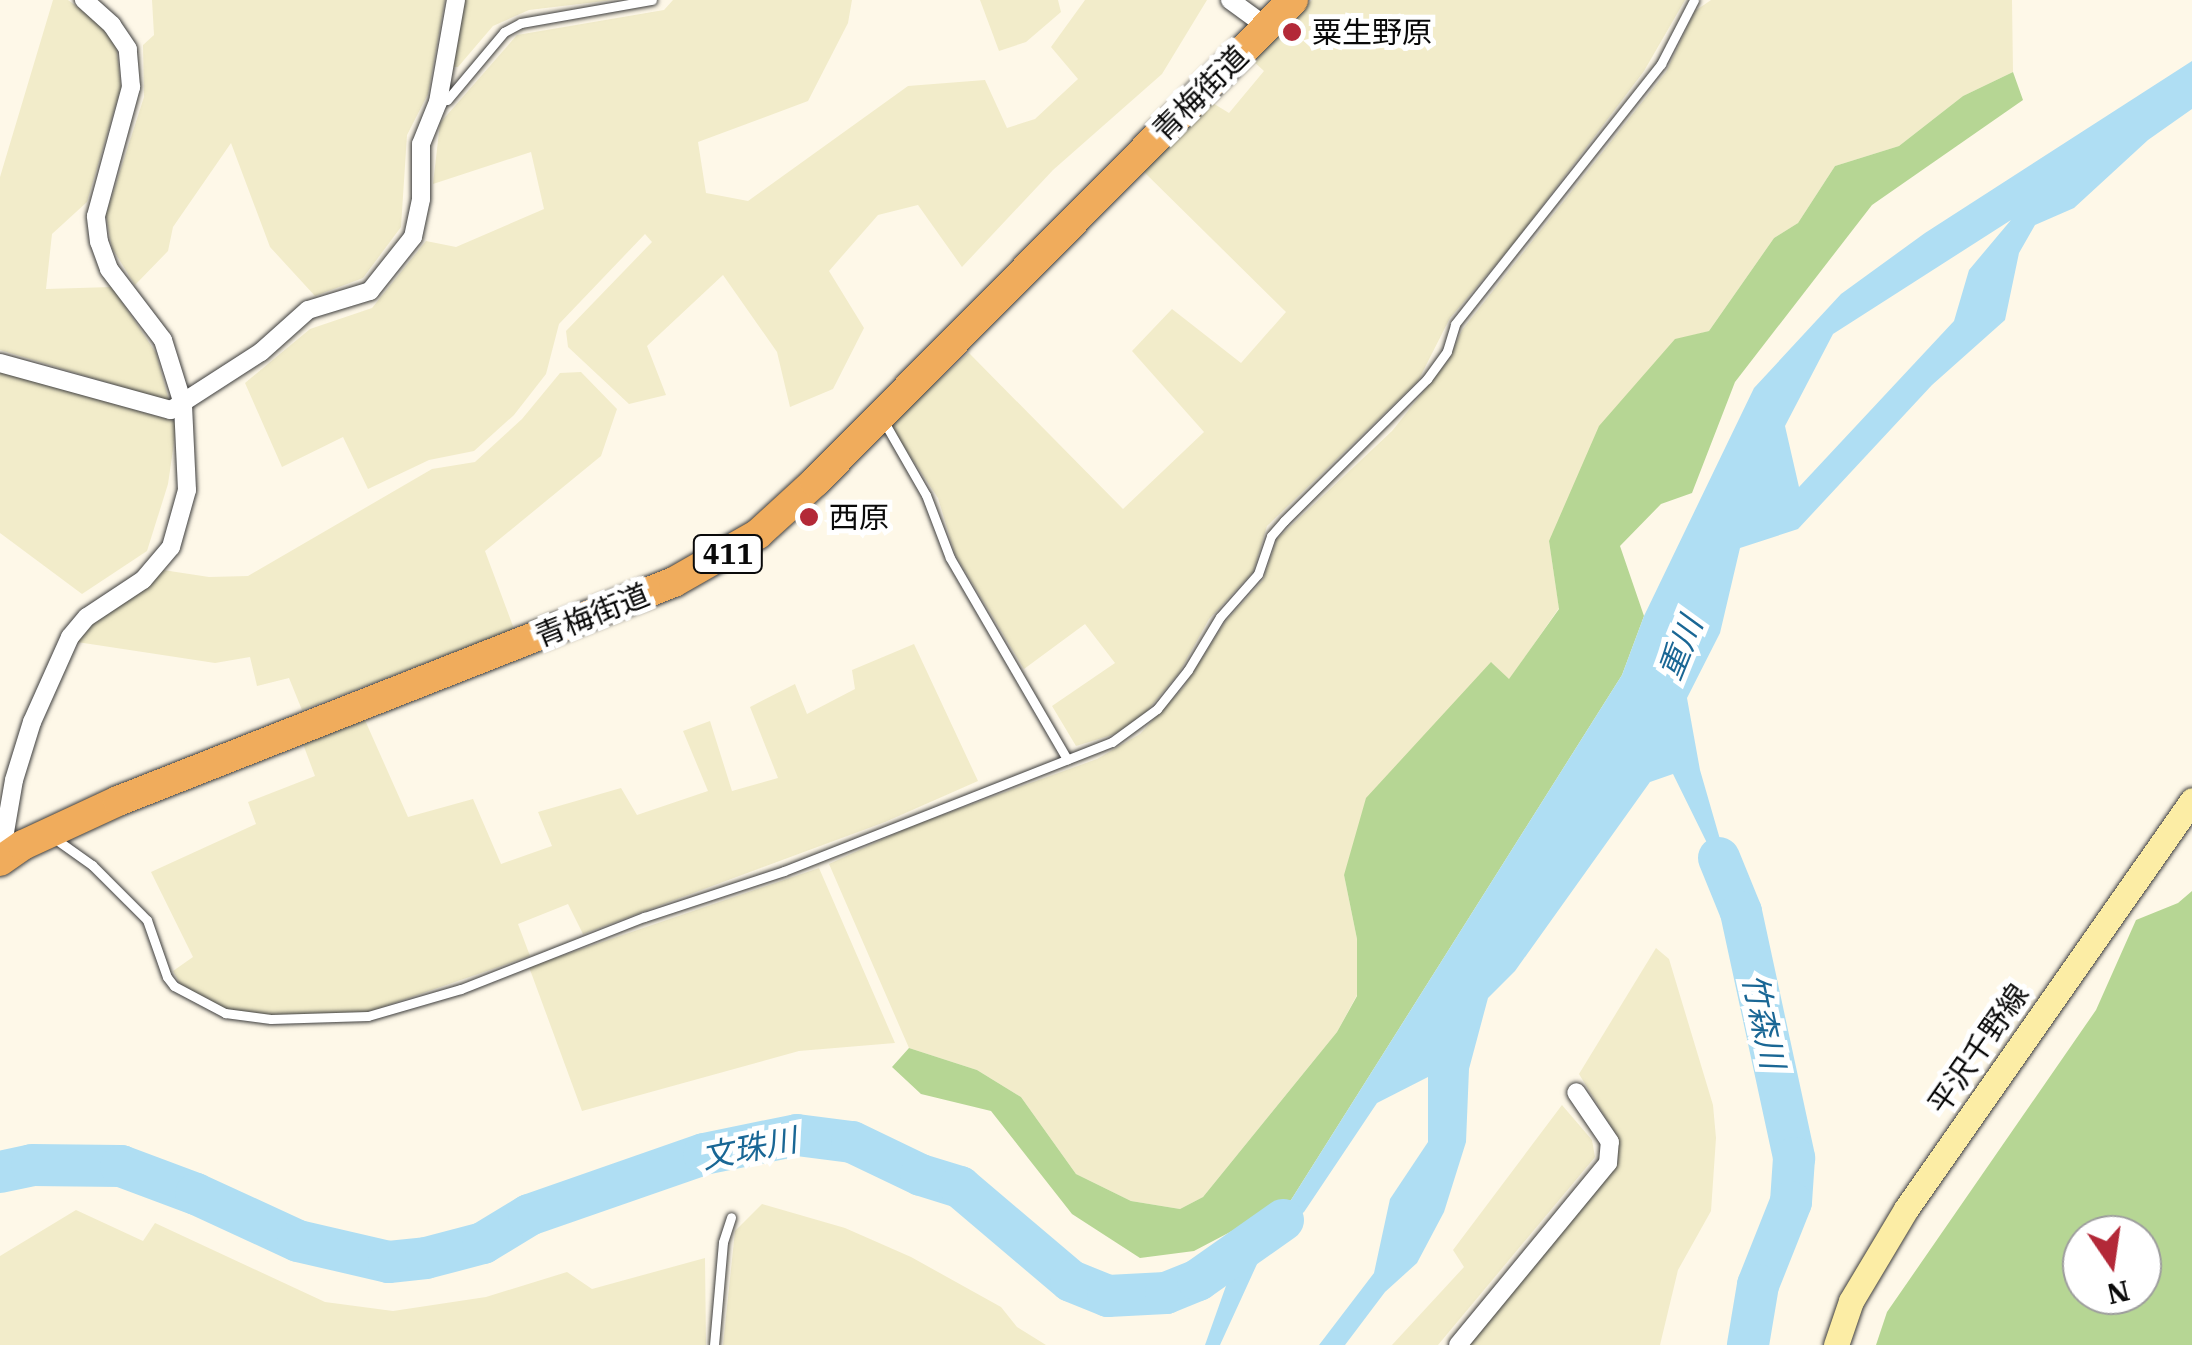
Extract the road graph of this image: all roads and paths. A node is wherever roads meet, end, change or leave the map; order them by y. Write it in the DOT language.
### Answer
graph roads {
  1 [pos="84,0"];
  2 [pos="456,0"];
  3 [pos="652,0"];
  4 [pos="1230,0"];
  5 [pos="1293,0"];
  6 [pos="1694,0"];
  7 [pos="1266,26"];
  8 [pos="438,102"];
  9 [pos="0,363"];
  10 [pos="183,404"];
  11 [pos="881,416"];
  12 [pos="1067,759"];
  13 [pos="2192,800"];
  14 [pos="47,833"];
  15 [pos="0,861"];
  16 [pos="1576,1092"];
  17 [pos="731,1217"];
  18 [pos="714,1345"];
  19 [pos="1458,1345"];
  20 [pos="1836,1345"];
  1 -- 10 [label="street"];
  2 -- 8 [label="street"];
  3 -- 8 [label="lane"];
  4 -- 7 [label="street"];
  5 -- 7 [label="highway, 青梅街道 / 411"];
  6 -- 12 [label="lane"];
  7 -- 11 [label="highway, 青梅街道 / 411"];
  8 -- 10 [label="street"];
  9 -- 10 [label="street"];
  10 -- 15 [label="street"];
  11 -- 12 [label="lane"];
  11 -- 14 [label="highway, 青梅街道 / 411"];
  12 -- 14 [label="lane"];
  13 -- 20 [label="main road, 平沢千野線"];
  14 -- 15 [label="highway, 青梅街道 / 411"];
  16 -- 19 [label="street"];
  17 -- 18 [label="lane"];
}
